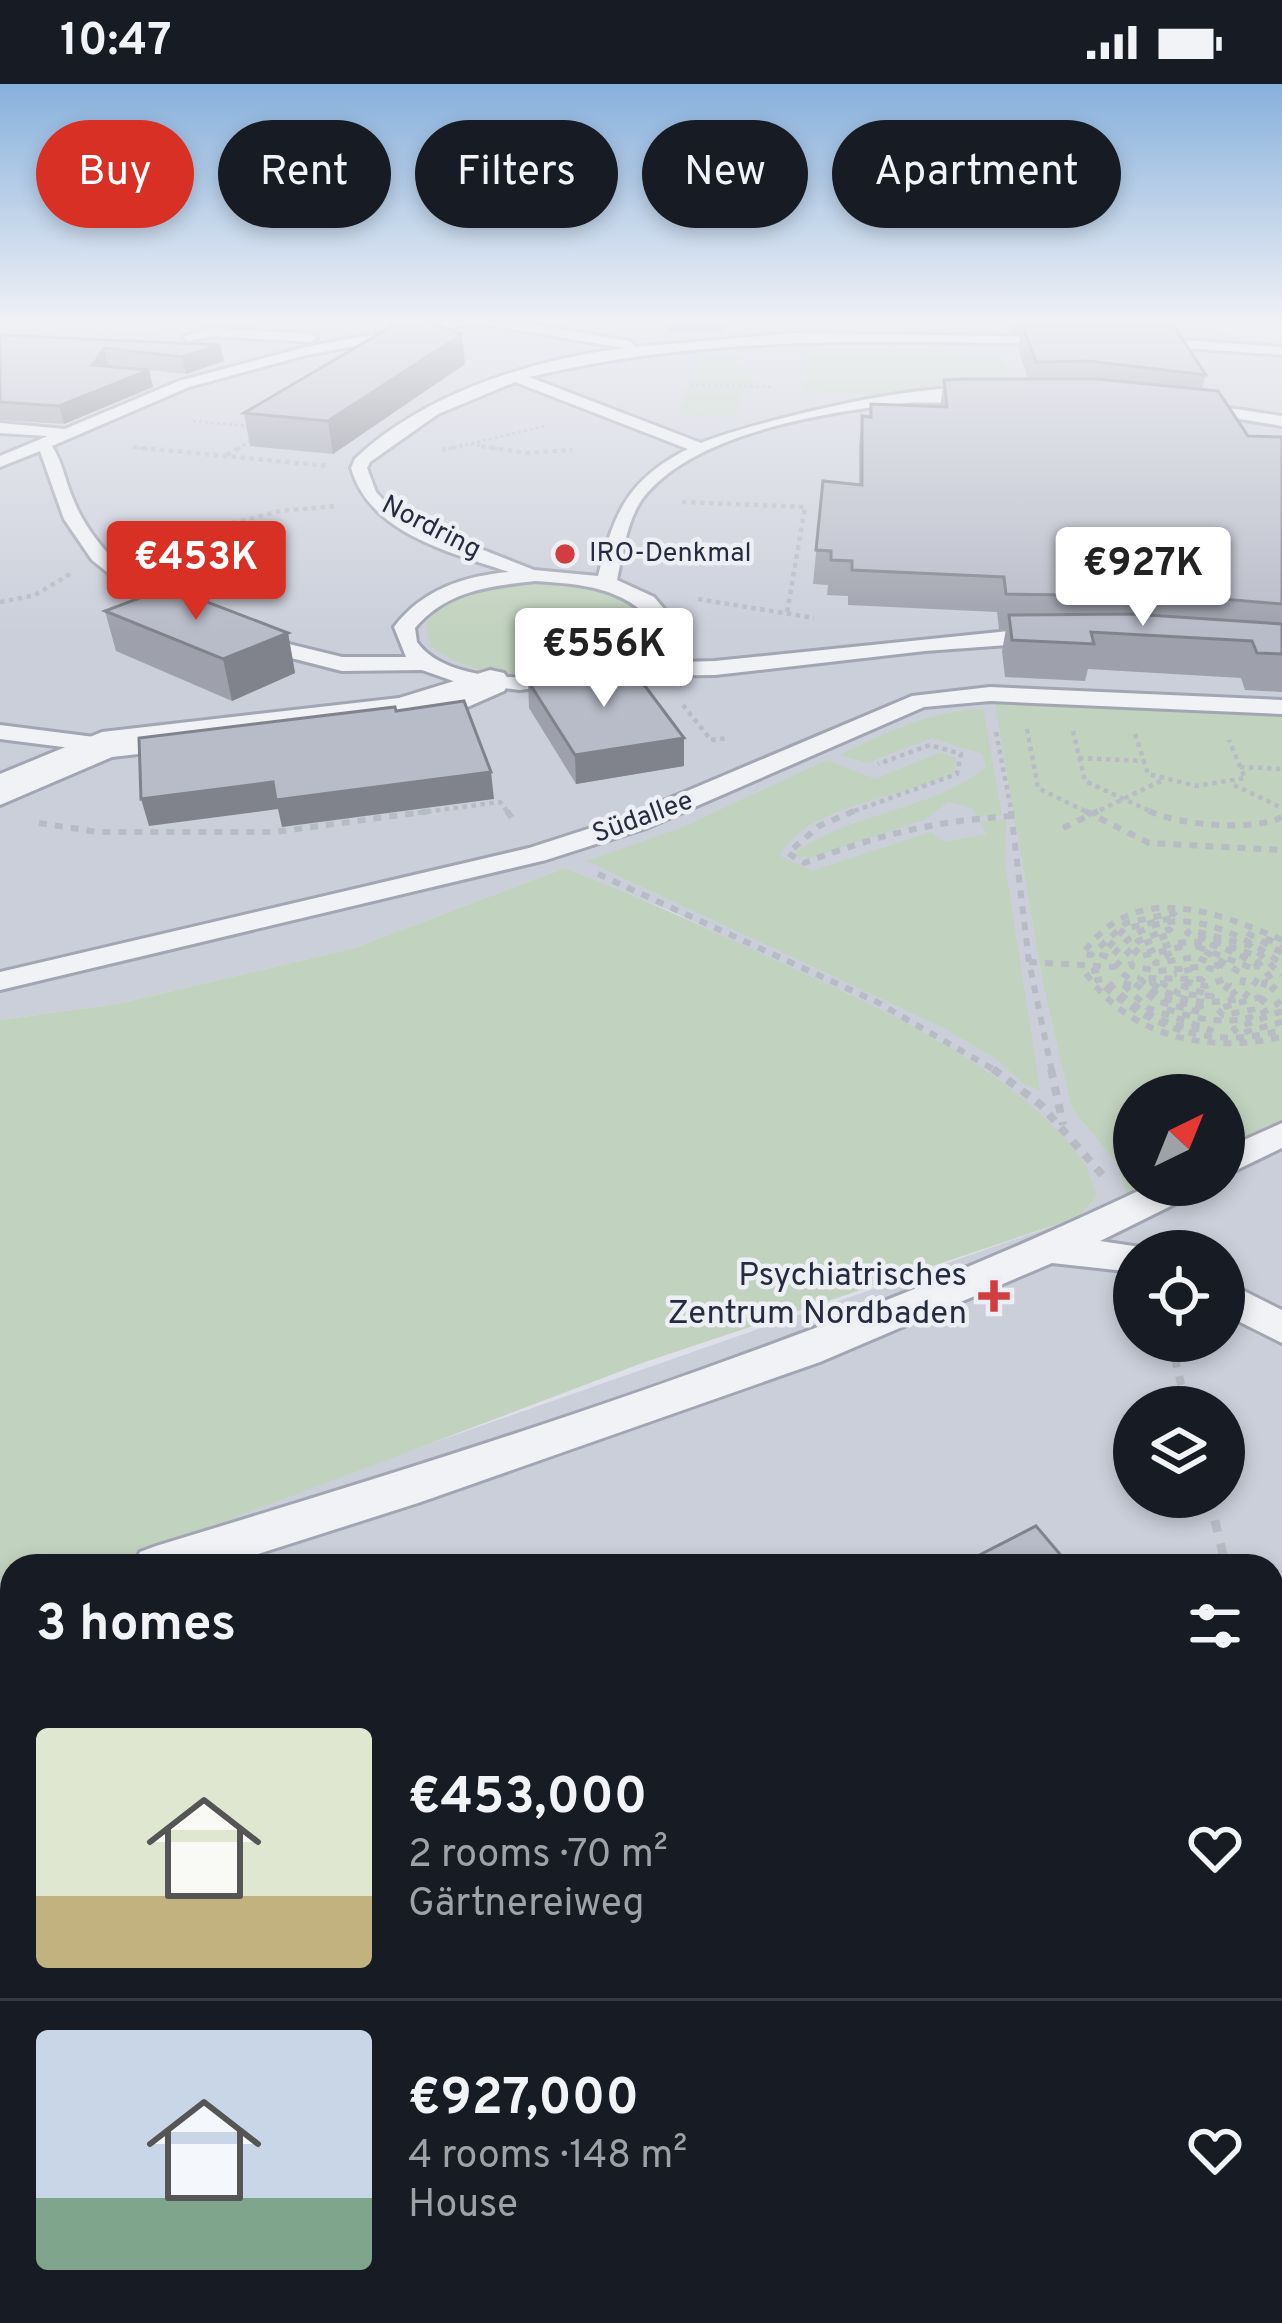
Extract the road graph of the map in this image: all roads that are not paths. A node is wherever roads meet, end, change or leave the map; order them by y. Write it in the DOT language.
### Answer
graph roads {
  1 [pos="93,423"];
  2 [pos="409,423"];
  3 [pos="635,423"];
  4 [pos="789,423"];
  5 [pos="0,428"];
  6 [pos="56,439"];
  7 [pos="703,448"];
  8 [pos="0,462"];
  9 [pos="540,576"];
  10 [pos="606,584"];
  11 [pos="991,612"];
  12 [pos="1068,636"];
  13 [pos="996,638"];
  14 [pos="427,663"];
  15 [pos="613,671"];
  16 [pos="490,682"];
  17 [pos="1282,706"];
  18 [pos="0,732"];
  19 [pos="102,745"];
  20 [pos="14,805"];
  21 [pos="0,981"];
  22 [pos="1282,1134"];
  23 [pos="1245,1153"];
  24 [pos="1141,1206"];
  25 [pos="1049,1250"];
  26 [pos="1113,1256"];
  27 [pos="1245,1308"];
  28 [pos="1282,1328"];
  29 [pos="195,1554"];
  1 -- 6 [label="lane"];
  2 -- 9 [label="lane, Nordring"];
  3 -- 7 [label="lane"];
  4 -- 7 [label="lane"];
  5 -- 6 [label="lane"];
  6 -- 8 [label="lane"];
  6 -- 14 [label="lane"];
  7 -- 10 [label="lane"];
  9 -- 10 [label="lane"];
  9 -- 14 [label="lane"];
  10 -- 15 [label="lane"];
  11 -- 13 [label="lane"];
  12 -- 13 [label="lane"];
  13 -- 15 [label="lane"];
  14 -- 16 [label="lane"];
  15 -- 16 [label="lane"];
  16 -- 19 [label="street"];
  17 -- 21 [label="lane, Südallee"];
  18 -- 19 [label="lane"];
  19 -- 20 [label="street"];
  22 -- 23 [label="lane"];
  24 -- 25 [label="lane"];
  25 -- 26 [label="lane"];
  25 -- 29 [label="lane"];
  27 -- 28 [label="lane"];
}
